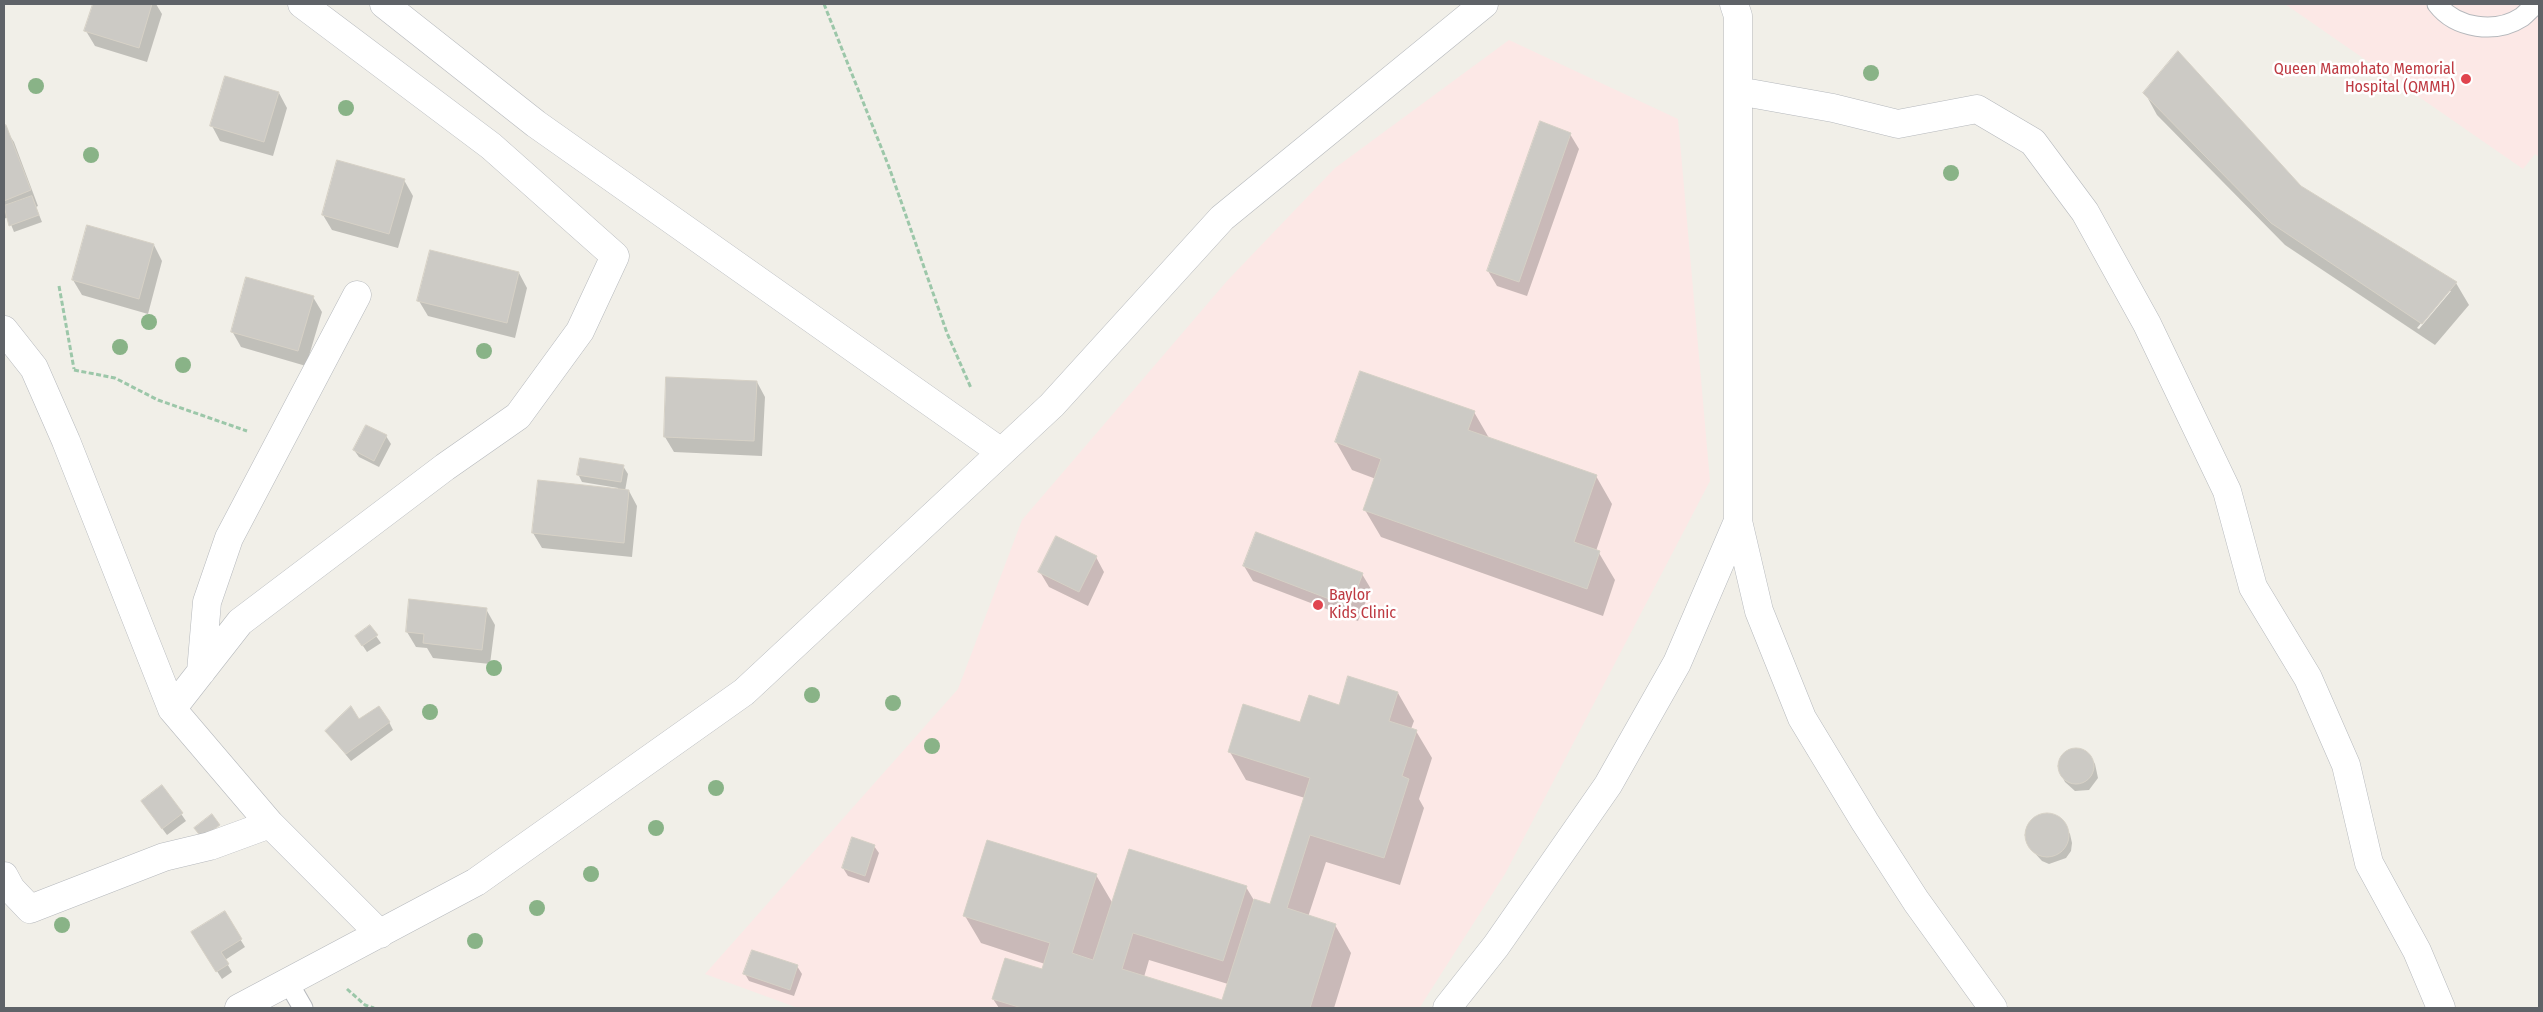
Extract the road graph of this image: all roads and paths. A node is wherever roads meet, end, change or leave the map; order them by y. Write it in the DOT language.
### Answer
graph roads {
  1 [pos="302,4"];
  2 [pos="384,4"];
  3 [pos="824,4"];
  4 [pos="1484,4"];
  5 [pos="1734,4"];
  6 [pos="2438,4"];
  7 [pos="2538,4"];
  8 [pos="1738,91"];
  9 [pos="357,295"];
  10 [pos="4,330"];
  11 [pos="74,370"];
  12 [pos="974,393"];
  13 [pos="280,440"];
  14 [pos="1000,452"];
  15 [pos="1738,521"];
  16 [pos="201,672"];
  17 [pos="172,709"];
  18 [pos="270,824"];
  19 [pos="4,876"];
  20 [pos="380,934"];
  21 [pos="288,982"];
  22 [pos="239,1008"];
  23 [pos="303,1008"];
  24 [pos="1448,1008"];
  25 [pos="1993,1008"];
  26 [pos="2441,1008"];
  1 -- 16 [label="street"];
  2 -- 14 [label="street"];
  3 -- 12 [label="path"];
  4 -- 14 [label="street"];
  5 -- 8 [label="street"];
  6 -- 7 [label="lane"];
  8 -- 15 [label="street"];
  8 -- 26 [label="street"];
  9 -- 13 [label="street"];
  10 -- 17 [label="street"];
  11 -- 13 [label="path"];
  13 -- 16 [label="street"];
  14 -- 20 [label="street"];
  15 -- 24 [label="street"];
  15 -- 25 [label="street"];
  16 -- 17 [label="street"];
  17 -- 18 [label="street"];
  18 -- 19 [label="street"];
  18 -- 20 [label="street"];
  20 -- 21 [label="street"];
  21 -- 22 [label="street"];
  21 -- 23 [label="lane"];
}
